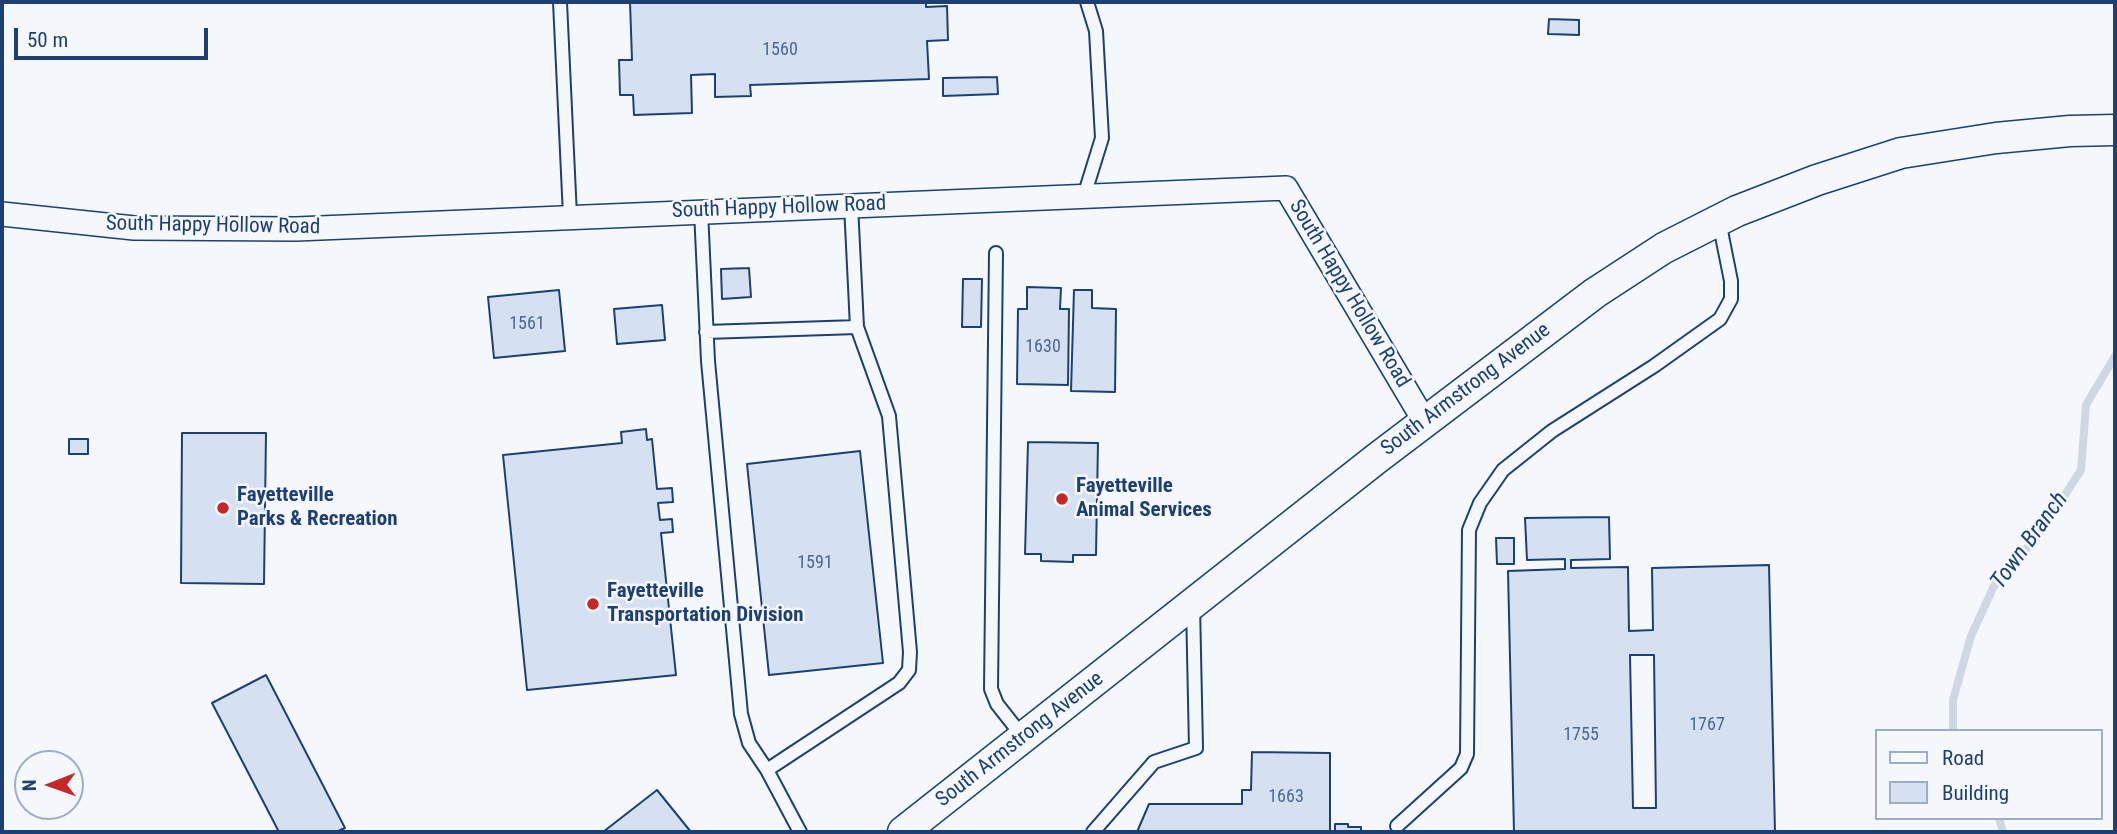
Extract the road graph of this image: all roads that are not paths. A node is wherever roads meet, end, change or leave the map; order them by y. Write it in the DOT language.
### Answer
graph roads {
  1 [pos="560,2"];
  2 [pos="1087,2"];
  3 [pos="2115,130"];
  4 [pos="1084,196"];
  5 [pos="851,205"];
  6 [pos="701,211"];
  7 [pos="2,214"];
  8 [pos="570,216"];
  9 [pos="1718,220"];
  10 [pos="996,253"];
  11 [pos="857,327"];
  12 [pos="706,332"];
  13 [pos="1425,422"];
  14 [pos="1193,605"];
  15 [pos="1023,738"];
  16 [pos="767,770"];
  17 [pos="1397,826"];
  18 [pos="800,832"];
  19 [pos="903,832"];
  20 [pos="1093,832"];
  1 -- 8 [label="lane"];
  2 -- 4 [label="lane"];
  3 -- 9 [label="street, South Armstrong Avenue"];
  4 -- 5 [label="street, South Happy Hollow Road"];
  4 -- 13 [label="street, South Happy Hollow Road"];
  5 -- 6 [label="street, South Happy Hollow Road"];
  5 -- 11 [label="lane"];
  6 -- 8 [label="street, South Happy Hollow Road"];
  6 -- 12 [label="lane"];
  7 -- 8 [label="street, South Happy Hollow Road"];
  9 -- 13 [label="street, South Armstrong Avenue"];
  9 -- 17 [label="lane"];
  10 -- 15 [label="lane"];
  11 -- 12 [label="lane"];
  11 -- 16 [label="lane"];
  12 -- 16 [label="lane"];
  13 -- 14 [label="street, South Armstrong Avenue"];
  14 -- 15 [label="street, South Armstrong Avenue"];
  14 -- 20 [label="lane"];
  15 -- 19 [label="street, South Armstrong Avenue"];
  16 -- 18 [label="lane"];
}
